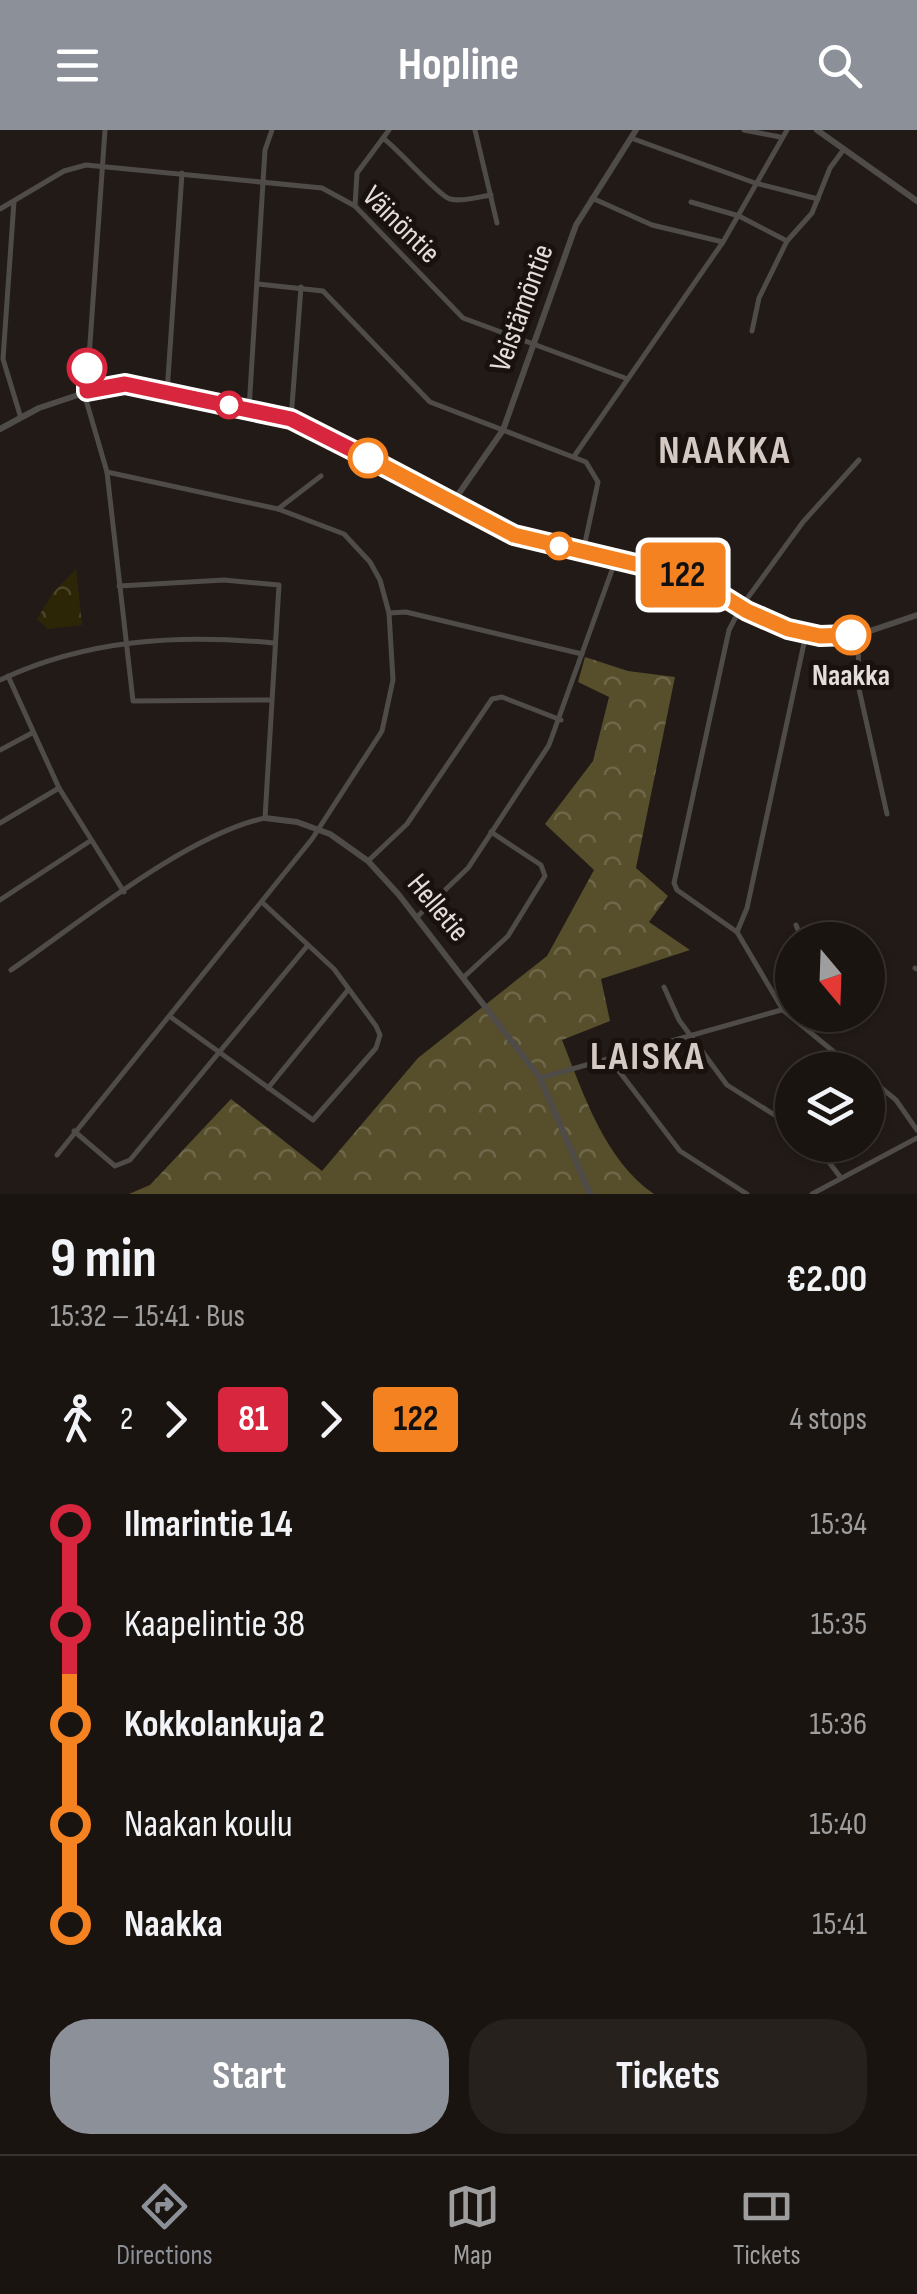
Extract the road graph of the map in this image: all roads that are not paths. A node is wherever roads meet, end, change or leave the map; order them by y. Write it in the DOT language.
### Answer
graph roads {
  1 [pos="105,130"];
  2 [pos="272,130"];
  3 [pos="389,130"];
  4 [pos="475,130"];
  5 [pos="636,130"];
  6 [pos="744,130"];
  7 [pos="816,130"];
  8 [pos="783,132"];
  9 [pos="383,138"];
  10 [pos="631,138"];
  11 [pos="844,149"];
  12 [pos="101,166"];
  13 [pos="182,173"];
  14 [pos="263,180"];
  15 [pos="756,183"];
  16 [pos="490,194"];
  17 [pos="592,198"];
  18 [pos="818,200"];
  19 [pos="14,201"];
  20 [pos="692,202"];
  21 [pos="917,202"];
  22 [pos="355,206"];
  23 [pos="0,209"];
  24 [pos="739,216"];
  25 [pos="497,223"];
  26 [pos="787,241"];
  27 [pos="724,242"];
  28 [pos="258,284"];
  29 [pos="301,288"];
  30 [pos="752,331"];
  31 [pos="533,345"];
  32 [pos="625,378"];
  33 [pos="87,391"];
  34 [pos="167,392"];
  35 [pos="249,409"];
  36 [pos="20,415"];
  37 [pos="291,419"];
  38 [pos="0,429"];
  39 [pos="502,430"];
  40 [pos="574,455"];
  41 [pos="860,460"];
  42 [pos="106,472"];
  43 [pos="321,476"];
  44 [pos="453,502"];
  45 [pos="278,509"];
  46 [pos="583,552"];
  47 [pos="616,559"];
  48 [pos="118,586"];
  49 [pos="741,607"];
  50 [pos="389,613"];
  51 [pos="917,616"];
  52 [pos="806,634"];
  53 [pos="858,635"];
  54 [pos="125,643"];
  55 [pos="274,643"];
  56 [pos="582,654"];
  57 [pos="8,676"];
  58 [pos="0,680"];
  59 [pos="268,700"];
  60 [pos="560,720"];
  61 [pos="32,733"];
  62 [pos="0,750"];
  63 [pos="59,788"];
  64 [pos="887,814"];
  65 [pos="265,818"];
  66 [pos="0,823"];
  67 [pos="319,828"];
  68 [pos="491,832"];
  69 [pos="90,841"];
  70 [pos="368,861"];
  71 [pos="124,892"];
  72 [pos="0,900"];
  73 [pos="264,904"];
  74 [pos="418,916"];
  75 [pos="737,932"];
  76 [pos="308,945"];
  77 [pos="11,970"];
  78 [pos="465,976"];
  79 [pos="664,987"];
  80 [pos="348,990"];
  81 [pos="775,996"];
  82 [pos="775,1012"];
  83 [pos="172,1018"];
  84 [pos="806,1032"];
  85 [pos="692,1036"];
  86 [pos="831,1052"];
  87 [pos="220,1054"];
  88 [pos="609,1057"];
  89 [pos="540,1078"];
  90 [pos="268,1088"];
  91 [pos="885,1091"];
  92 [pos="775,1115"];
  93 [pos="917,1130"];
  94 [pos="74,1131"];
  95 [pos="917,1138"];
  96 [pos="57,1156"];
  97 [pos="829,1162"];
  98 [pos="841,1178"];
  99 [pos="590,1194"];
  100 [pos="747,1194"];
  101 [pos="812,1194"];
  1 -- 12 [label="street"];
  2 -- 14 [label="street"];
  3 -- 9 [label="street"];
  4 -- 16 [label="street"];
  5 -- 10 [label="street, Veistämöntie"];
  6 -- 8 [label="street"];
  7 -- 11 [label="street"];
  8 -- 15 [label="street"];
  9 -- 16 [label="street"];
  9 -- 22 [label="street"];
  10 -- 15 [label="street"];
  10 -- 17 [label="street, Veistämöntie"];
  11 -- 18 [label="street"];
  11 -- 21 [label="street"];
  12 -- 13 [label="street, Väinöntie"];
  12 -- 19 [label="street, Väinöntie"];
  12 -- 33 [label="street"];
  13 -- 14 [label="street, Väinöntie"];
  13 -- 34 [label="street"];
  14 -- 22 [label="street, Väinöntie"];
  14 -- 28 [label="street"];
  15 -- 18 [label="street"];
  15 -- 24 [label="street"];
  16 -- 25 [label="street"];
  17 -- 27 [label="street"];
  17 -- 31 [label="street, Veistämöntie"];
  18 -- 26 [label="street"];
  19 -- 23 [label="street, Väinöntie"];
  19 -- 36 [label="street"];
  20 -- 24 [label="street"];
  22 -- 31 [label="street, Väinöntie"];
  24 -- 26 [label="street"];
  24 -- 27 [label="street"];
  26 -- 30 [label="street"];
  27 -- 32 [label="street"];
  28 -- 29 [label="street"];
  28 -- 35 [label="street"];
  29 -- 37 [label="street"];
  29 -- 39 [label="street"];
  31 -- 32 [label="street, Väinöntie"];
  31 -- 39 [label="street, Veistämöntie"];
  32 -- 40 [label="street"];
  33 -- 34 [label="street"];
  33 -- 36 [label="street"];
  33 -- 42 [label="street"];
  34 -- 35 [label="street"];
  35 -- 37 [label="street"];
  36 -- 38 [label="street"];
  37 -- 44 [label="street"];
  39 -- 40 [label="street"];
  39 -- 44 [label="street, Veistämöntie"];
  40 -- 46 [label="street"];
  41 -- 49 [label="street"];
  42 -- 45 [label="street"];
  42 -- 48 [label="street"];
  43 -- 45 [label="street"];
  44 -- 46 [label="street"];
  45 -- 50 [label="street"];
  46 -- 47 [label="street"];
  47 -- 49 [label="street"];
  47 -- 56 [label="street"];
  48 -- 54 [label="street"];
  48 -- 55 [label="street"];
  49 -- 52 [label="street"];
  49 -- 75 [label="street"];
  50 -- 56 [label="street"];
  50 -- 67 [label="street"];
  51 -- 53 [label="street"];
  52 -- 53 [label="street"];
  52 -- 75 [label="street"];
  53 -- 64 [label="street"];
  54 -- 55 [label="street"];
  54 -- 57 [label="street"];
  54 -- 59 [label="street"];
  55 -- 59 [label="street"];
  56 -- 60 [label="street"];
  57 -- 58 [label="street"];
  57 -- 61 [label="street"];
  59 -- 65 [label="street"];
  60 -- 68 [label="street"];
  60 -- 70 [label="street"];
  61 -- 62 [label="street"];
  61 -- 63 [label="street"];
  63 -- 66 [label="street"];
  63 -- 69 [label="street"];
  65 -- 67 [label="street, Helletie"];
  65 -- 71 [label="street"];
  67 -- 70 [label="street, Helletie"];
  67 -- 73 [label="street"];
  68 -- 74 [label="street"];
  68 -- 78 [label="street"];
  69 -- 71 [label="street"];
  69 -- 72 [label="street"];
  70 -- 74 [label="street, Helletie"];
  71 -- 77 [label="street"];
  73 -- 76 [label="street"];
  73 -- 83 [label="street"];
  74 -- 78 [label="street, Helletie"];
  75 -- 81 [label="street"];
  76 -- 80 [label="street"];
  76 -- 87 [label="street"];
  78 -- 89 [label="street, Helletie"];
  79 -- 85 [label="street"];
  80 -- 90 [label="street"];
  80 -- 90 [label="street"];
  82 -- 85 [label="street"];
  83 -- 87 [label="street"];
  83 -- 94 [label="street"];
  84 -- 86 [label="street"];
  85 -- 88 [label="street"];
  85 -- 92 [label="street"];
  87 -- 90 [label="street"];
  87 -- 94 [label="street"];
  88 -- 89 [label="street"];
  88 -- 100 [label="street"];
  89 -- 99 [label="street, Helletie"];
  91 -- 93 [label="street"];
  94 -- 96 [label="street"];
  95 -- 98 [label="street"];
  97 -- 98 [label="street"];
  98 -- 101 [label="street"];
}
